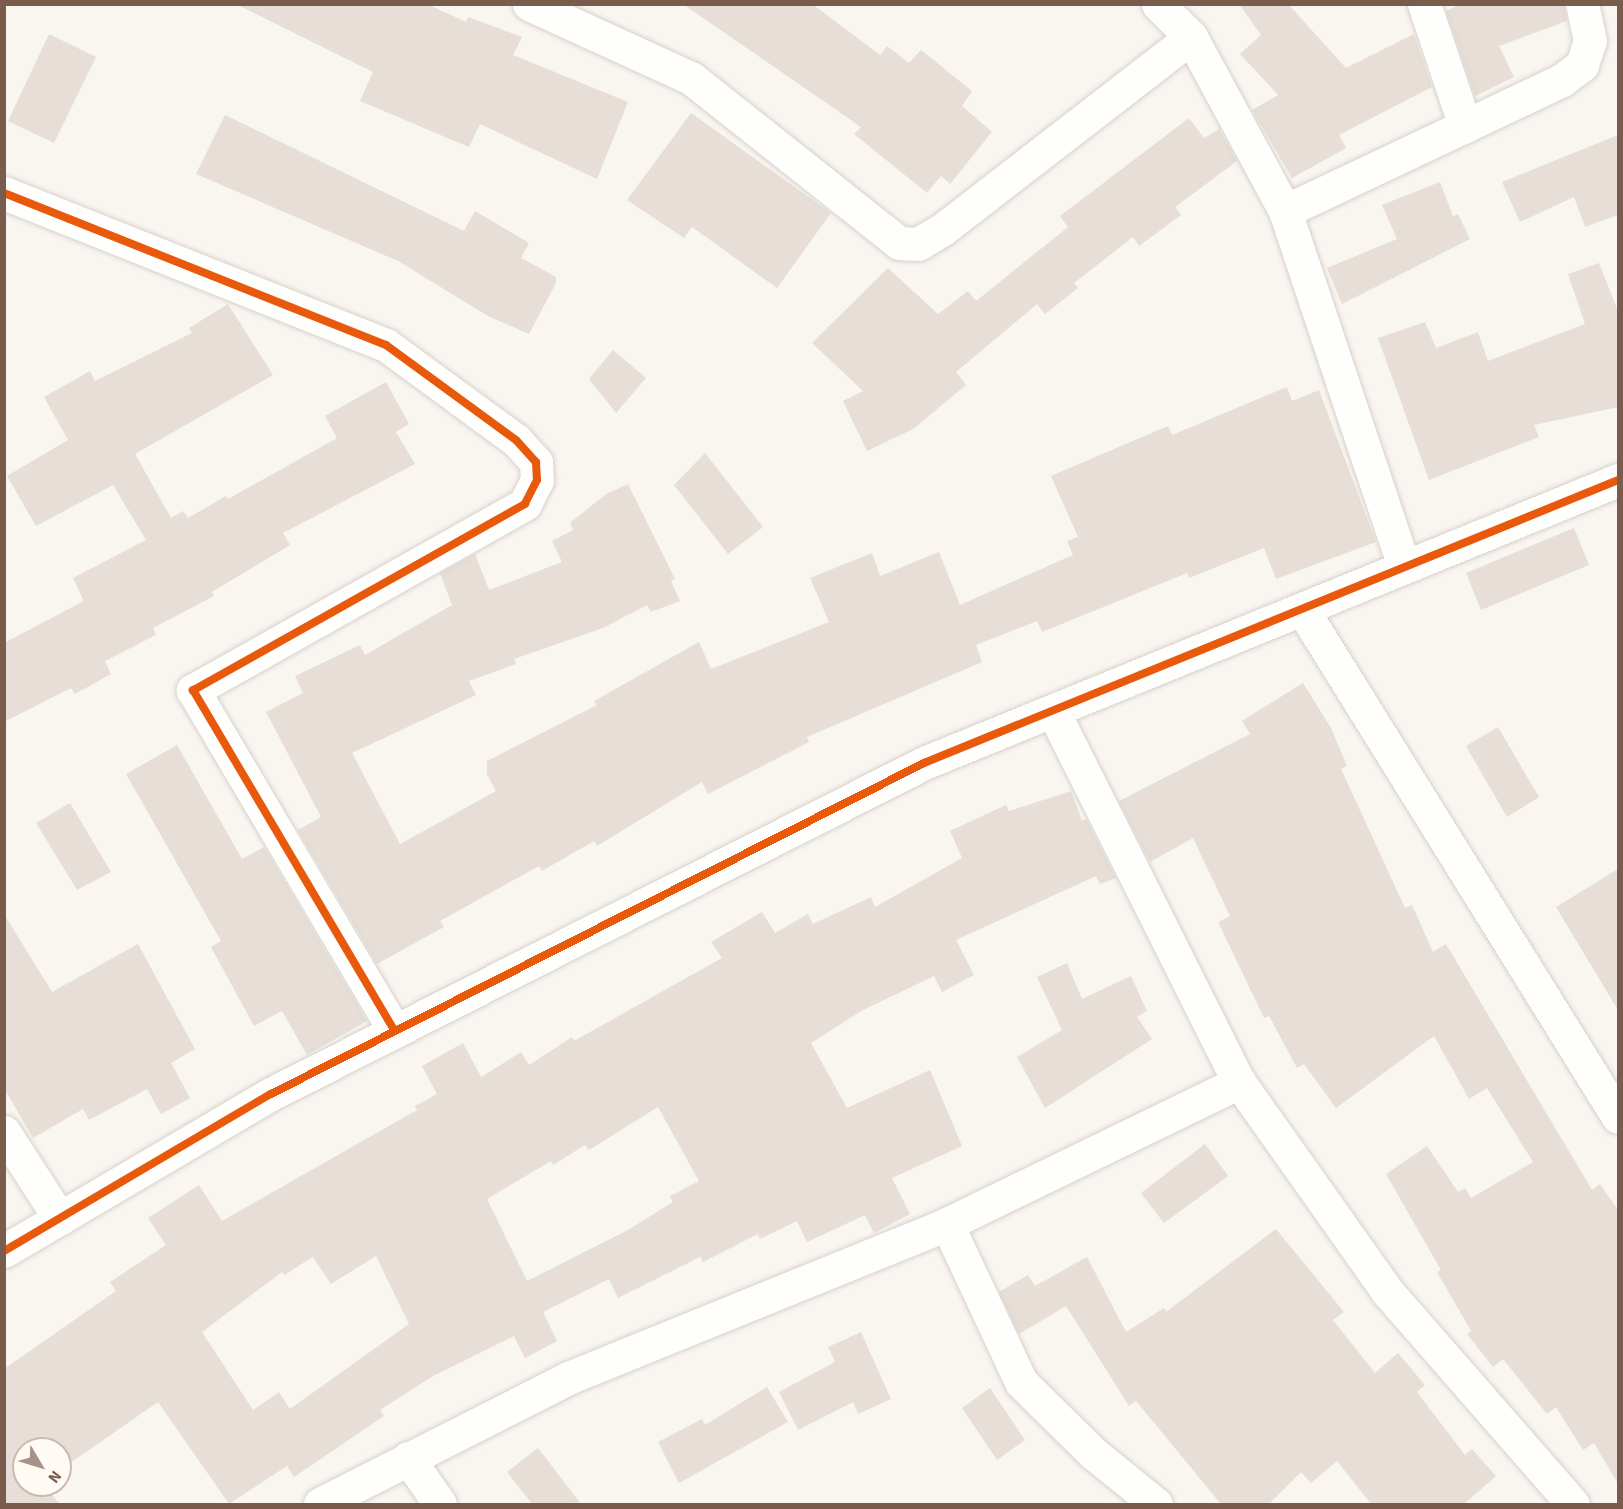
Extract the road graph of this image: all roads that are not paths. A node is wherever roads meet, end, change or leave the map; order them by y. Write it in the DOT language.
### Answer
graph roads {
  1 [pos="529,4"];
  2 [pos="1158,4"];
  3 [pos="1424,4"];
  4 [pos="1582,4"];
  5 [pos="1191,37"];
  6 [pos="1465,126"];
  7 [pos="4,194"];
  8 [pos="1285,211"];
  9 [pos="1618,480"];
  10 [pos="1404,567"];
  11 [pos="1302,609"];
  12 [pos="1053,711"];
  13 [pos="395,1031"];
  14 [pos="1239,1082"];
  15 [pos="1618,1117"];
  16 [pos="4,1132"];
  17 [pos="60,1219"];
  18 [pos="947,1224"];
  19 [pos="4,1251"];
  20 [pos="408,1458"];
  21 [pos="320,1504"];
  22 [pos="440,1504"];
  23 [pos="1156,1504"];
  24 [pos="1573,1504"];
  1 -- 5 [label="street"];
  2 -- 5 [label="street"];
  3 -- 6 [label="street"];
  4 -- 6 [label="street"];
  5 -- 8 [label="street"];
  6 -- 8 [label="street"];
  7 -- 13 [label="street"];
  8 -- 10 [label="street"];
  9 -- 10 [label="street"];
  10 -- 11 [label="street"];
  11 -- 12 [label="street"];
  11 -- 15 [label="street"];
  12 -- 13 [label="street"];
  12 -- 14 [label="street"];
  13 -- 17 [label="street"];
  14 -- 18 [label="street"];
  14 -- 24 [label="street"];
  16 -- 17 [label="street"];
  17 -- 19 [label="street"];
  18 -- 20 [label="street"];
  18 -- 23 [label="street"];
  20 -- 21 [label="street"];
  20 -- 22 [label="street"];
}
